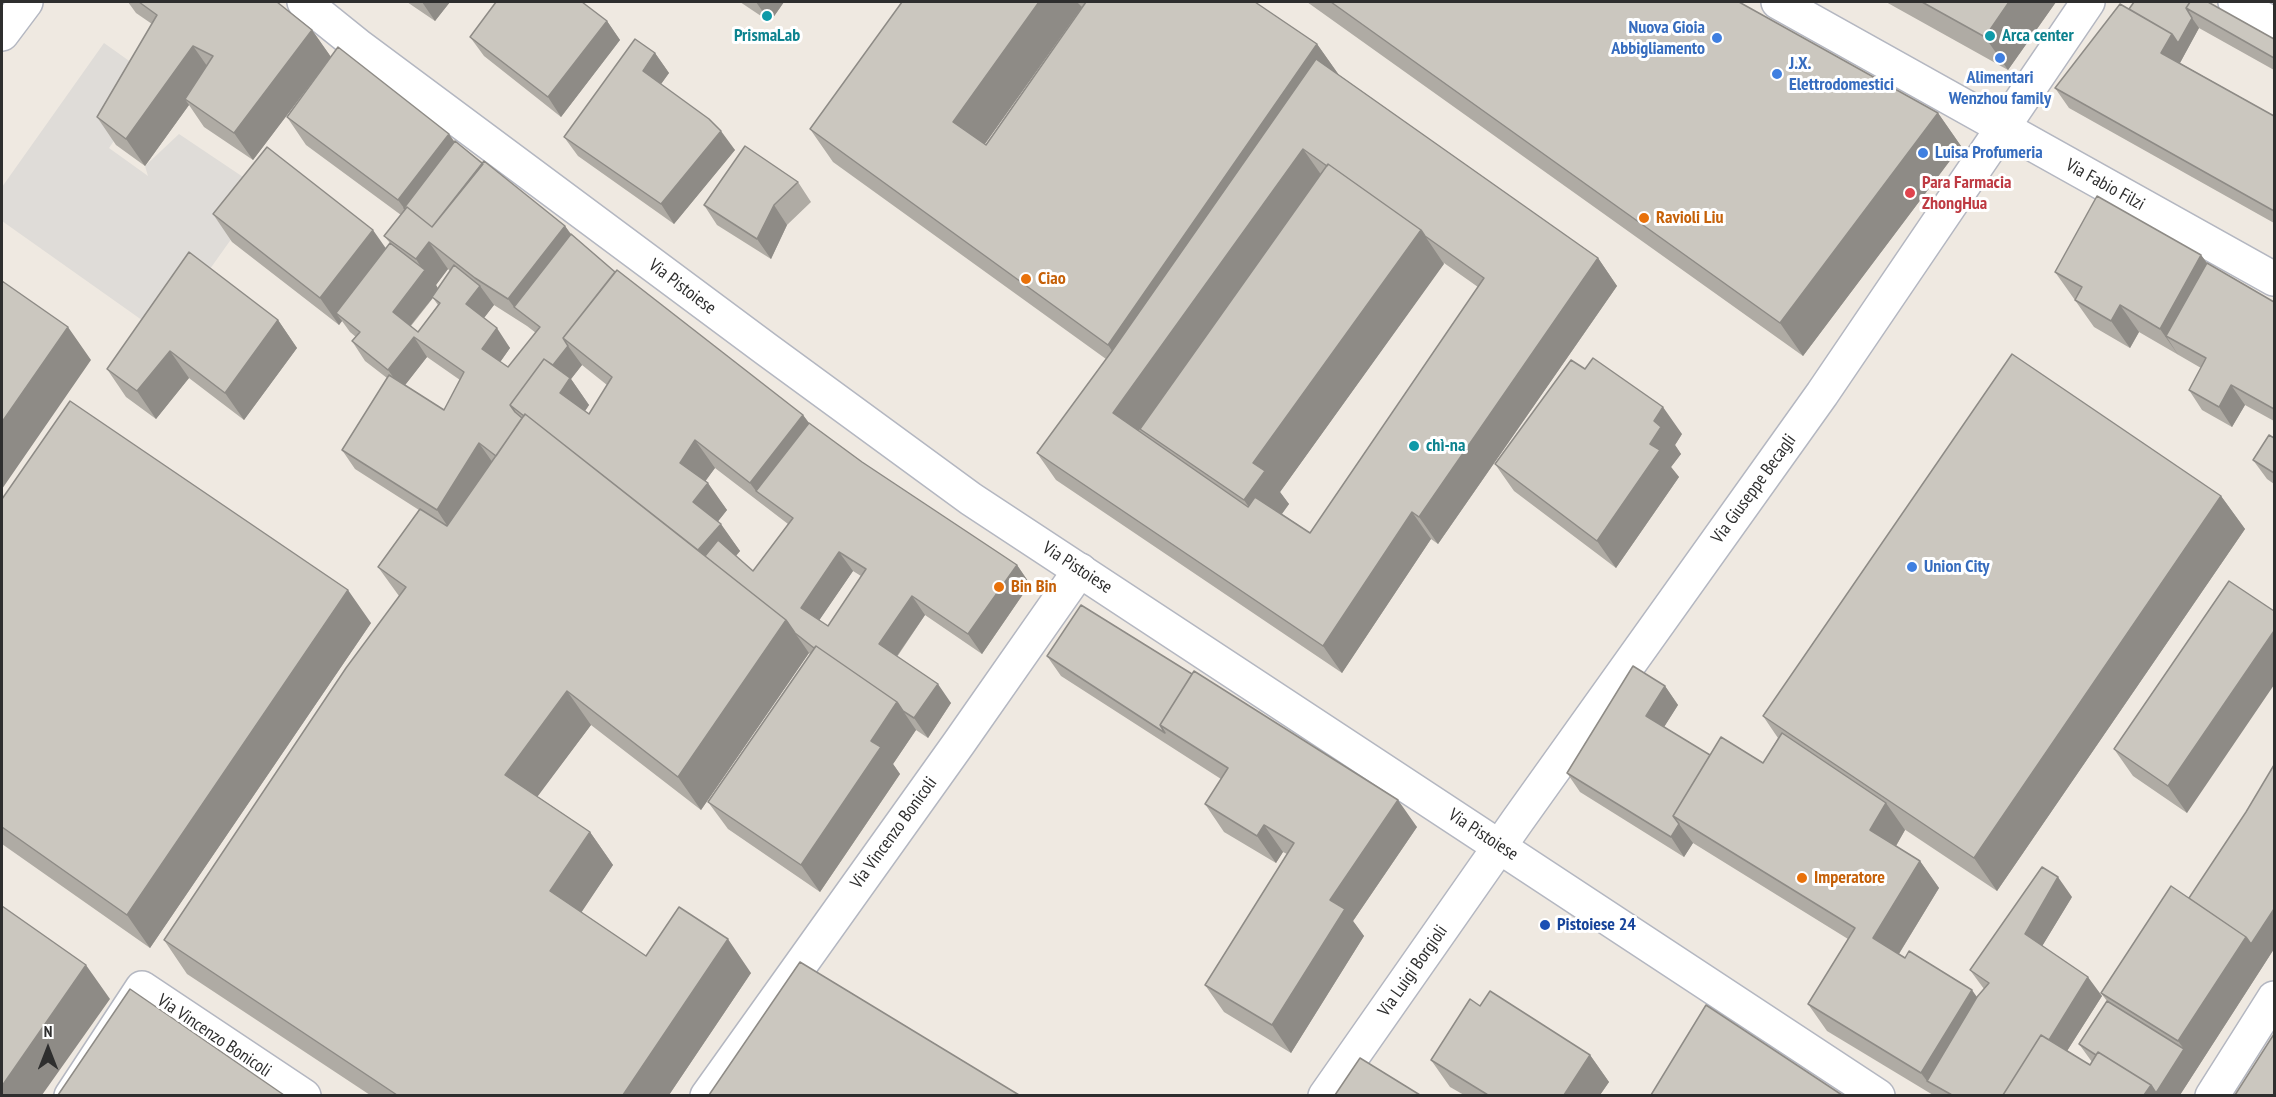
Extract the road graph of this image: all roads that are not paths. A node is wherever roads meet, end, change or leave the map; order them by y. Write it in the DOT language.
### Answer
graph roads {
  1 [pos="27,2"];
  2 [pos="304,2"];
  3 [pos="1778,2"];
  4 [pos="2088,2"];
  5 [pos="2235,2"];
  6 [pos="2274,25"];
  7 [pos="2,34"];
  8 [pos="2003,128"];
  9 [pos="2274,279"];
  10 [pos="1080,570"];
  11 [pos="1500,846"];
  12 [pos="2274,998"];
  13 [pos="71,1095"];
  14 [pos="304,1095"];
  15 [pos="707,1095"];
  16 [pos="1325,1095"];
  17 [pos="1878,1095"];
  18 [pos="2212,1095"];
  1 -- 7 [label="street"];
  2 -- 10 [label="street, Via Pistoiese"];
  3 -- 8 [label="street, Via Fabio Filzi"];
  4 -- 8 [label="street, Via Giuseppe Becagli"];
  5 -- 6 [label="street"];
  8 -- 9 [label="street, Via Fabio Filzi"];
  8 -- 11 [label="street, Via Giuseppe Becagli"];
  10 -- 11 [label="street, Via Pistoiese"];
  10 -- 15 [label="street, Via Vincenzo Bonicoli"];
  11 -- 16 [label="street, Via Luigi Borgioli"];
  11 -- 17 [label="street, Via Pistoiese"];
  12 -- 18 [label="street"];
  13 -- 14 [label="street, Via Vincenzo Bonicoli"];
}
